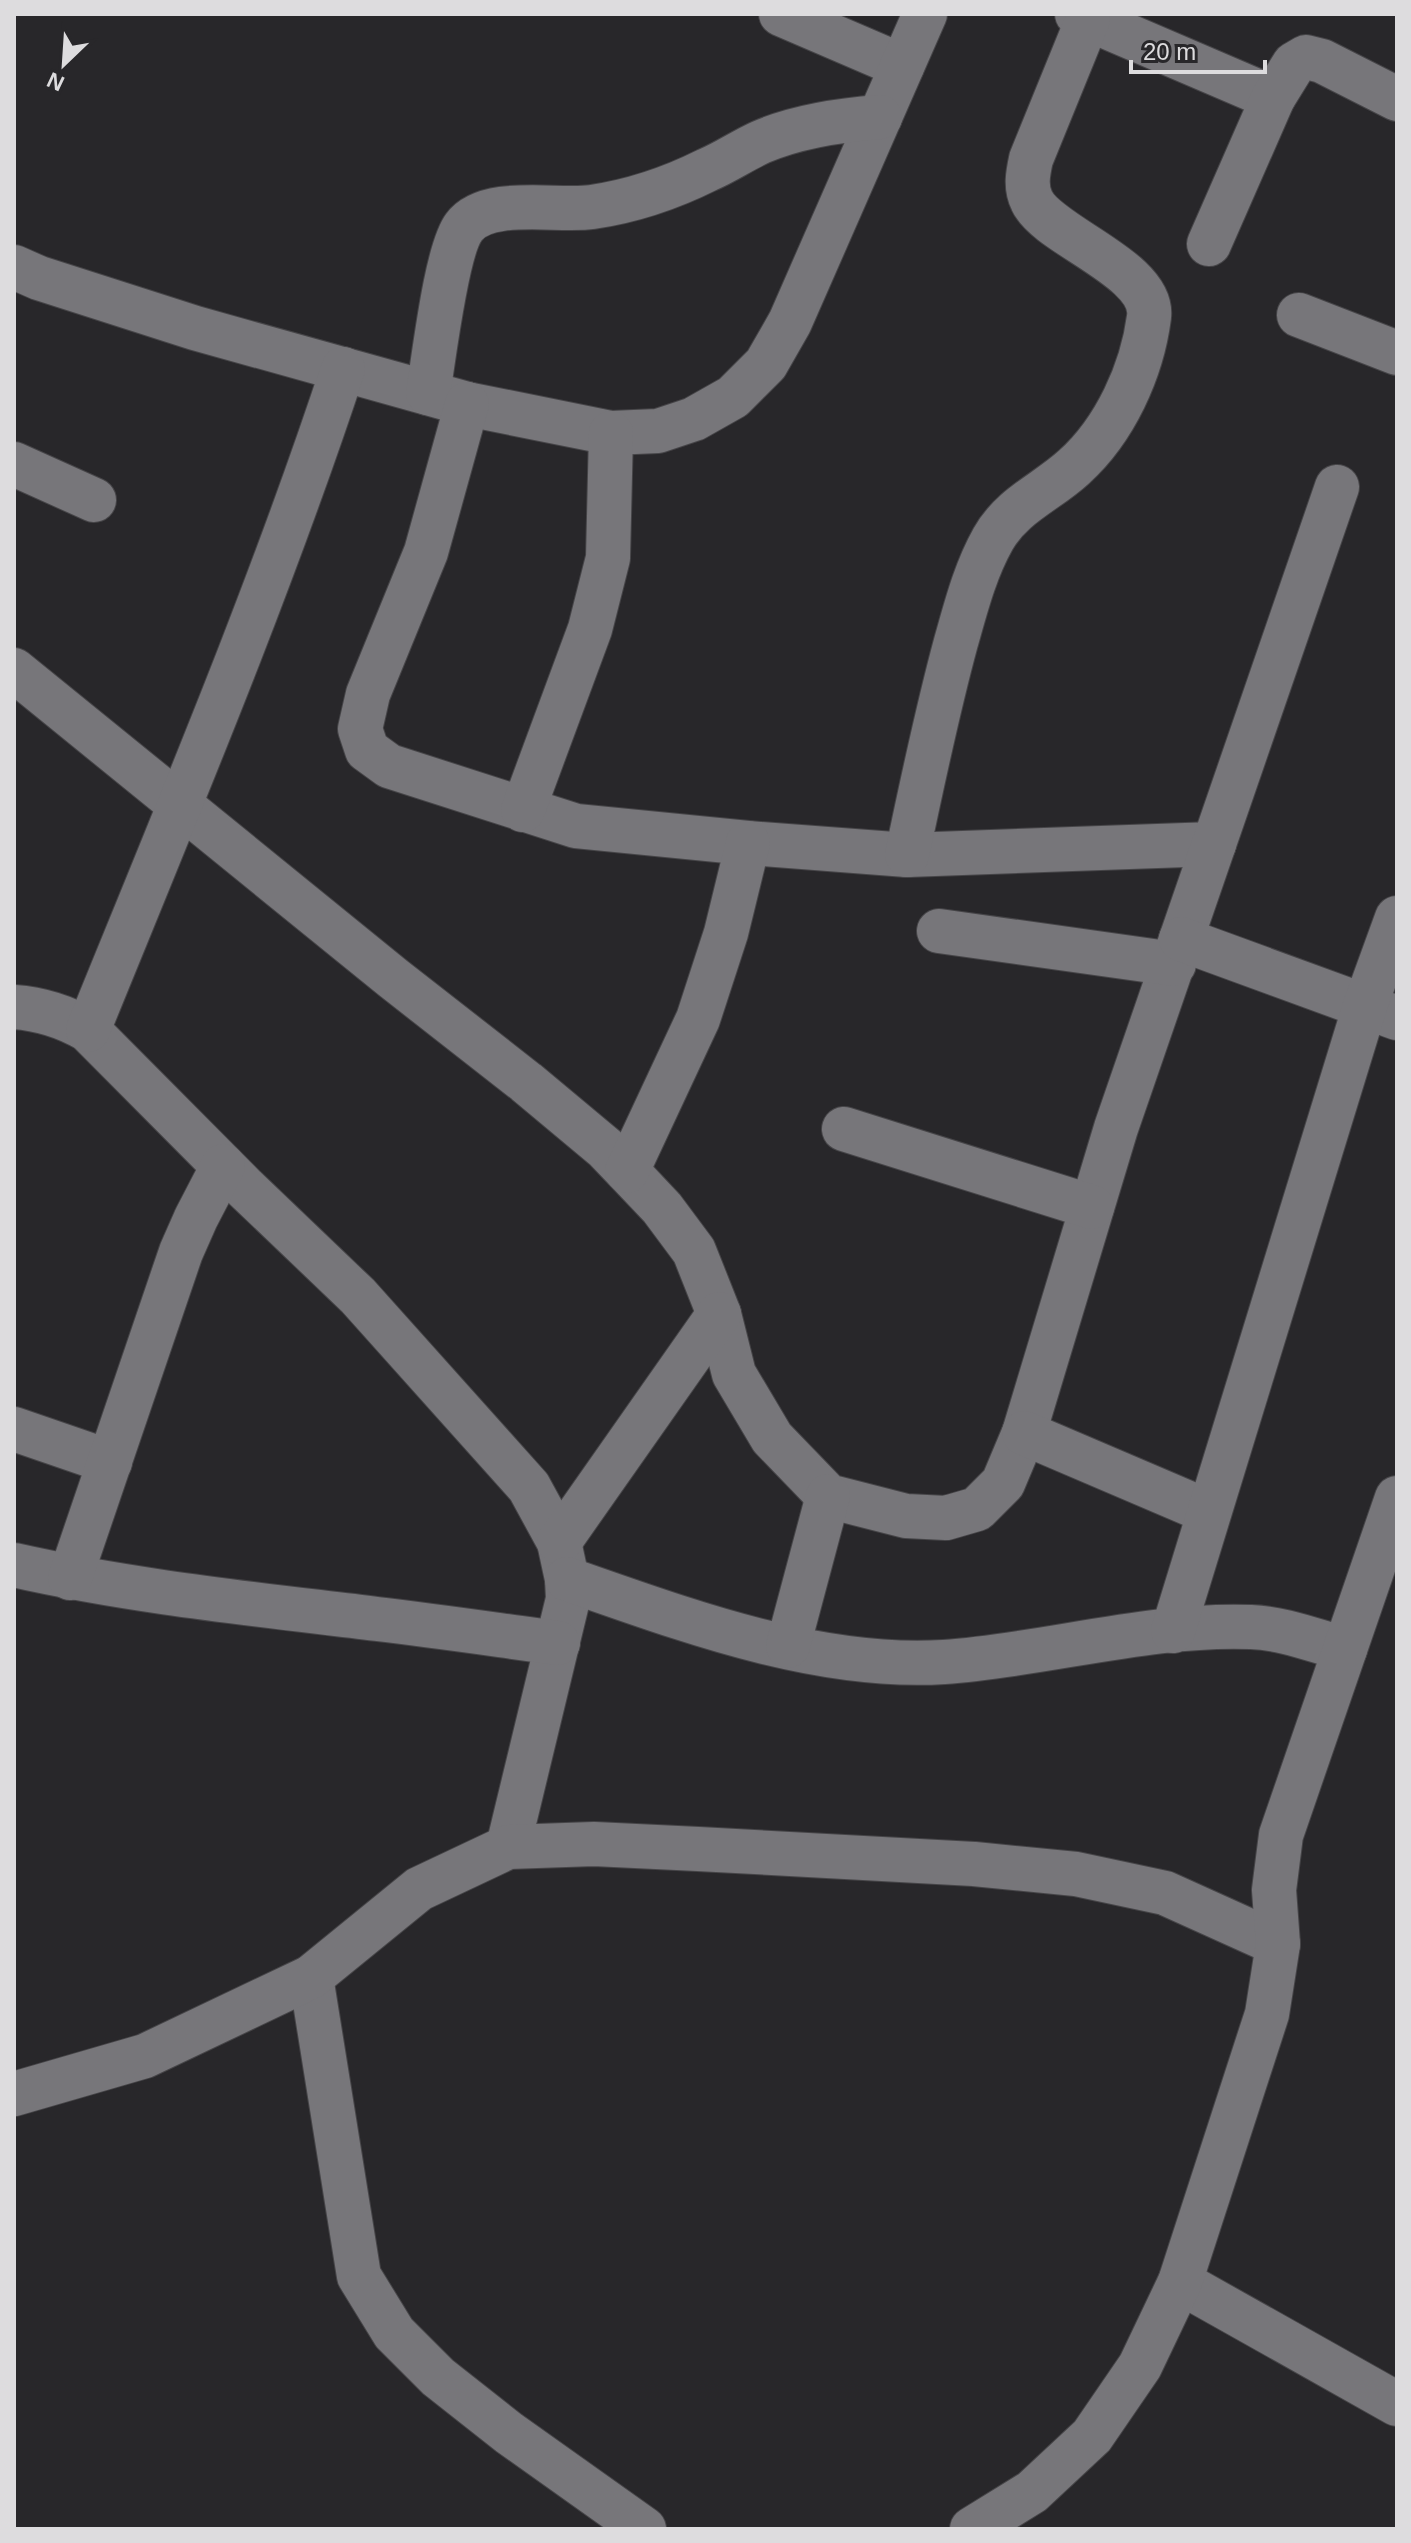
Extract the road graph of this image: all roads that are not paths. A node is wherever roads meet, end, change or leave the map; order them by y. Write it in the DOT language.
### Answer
graph roads {
  1 [pos="781,14"];
  2 [pos="925,14"];
  3 [pos="1082,17"];
  4 [pos="902,66"];
  5 [pos="1396,94"];
  6 [pos="1273,98"];
  7 [pos="880,117"];
  8 [pos="1209,244"];
  9 [pos="14,267"];
  10 [pos="1299,315"];
  11 [pos="1397,353"];
  12 [pos="343,369"];
  13 [pos="447,398"];
  14 [pos="611,433"];
  15 [pos="14,464"];
  16 [pos="1337,487"];
  17 [pos="94,500"];
  18 [pos="14,670"];
  19 [pos="180,803"];
  20 [pos="523,810"];
  21 [pos="748,843"];
  22 [pos="1214,844"];
  23 [pos="907,855"];
  24 [pos="1397,918"];
  25 [pos="939,931"];
  26 [pos="1178,952"];
  27 [pos="14,1007"];
  28 [pos="1381,1012"];
  29 [pos="88,1030"];
  30 [pos="844,1129"];
  31 [pos="223,1166"];
  32 [pos="627,1171"];
  33 [pos="1092,1207"];
  34 [pos="719,1314"];
  35 [pos="14,1429"];
  36 [pos="1024,1433"];
  37 [pos="110,1462"];
  38 [pos="828,1496"];
  39 [pos="1397,1498"];
  40 [pos="1209,1512"];
  41 [pos="563,1560"];
  42 [pos="14,1565"];
  43 [pos="70,1578"];
  44 [pos="1173,1631"];
  45 [pos="558,1643"];
  46 [pos="788,1646"];
  47 [pos="1345,1649"];
  48 [pos="508,1847"];
  49 [pos="1278,1944"];
  50 [pos="311,1977"];
  51 [pos="14,2094"];
  52 [pos="1180,2282"];
  53 [pos="1397,2404"];
  54 [pos="644,2529"];
  55 [pos="972,2529"];
  1 -- 4 [label="street"];
  2 -- 4 [label="street"];
  3 -- 6 [label="street"];
  3 -- 23 [label="street"];
  4 -- 7 [label="street"];
  5 -- 6 [label="street"];
  6 -- 8 [label="street"];
  7 -- 13 [label="street"];
  7 -- 14 [label="street"];
  9 -- 12 [label="street"];
  10 -- 11 [label="street"];
  12 -- 13 [label="street"];
  12 -- 19 [label="street"];
  13 -- 14 [label="street"];
  13 -- 20 [label="street"];
  14 -- 20 [label="street"];
  15 -- 17 [label="street"];
  16 -- 22 [label="street"];
  18 -- 19 [label="street"];
  19 -- 29 [label="street"];
  19 -- 32 [label="street"];
  20 -- 21 [label="street"];
  21 -- 23 [label="street"];
  21 -- 32 [label="street"];
  22 -- 23 [label="street"];
  22 -- 26 [label="street"];
  24 -- 28 [label="street"];
  25 -- 26 [label="street"];
  26 -- 28 [label="street"];
  26 -- 33 [label="street"];
  27 -- 29 [label="street"];
  28 -- 40 [label="street"];
  29 -- 31 [label="street"];
  30 -- 33 [label="street"];
  31 -- 37 [label="street"];
  31 -- 41 [label="street"];
  32 -- 34 [label="street"];
  33 -- 36 [label="street"];
  34 -- 38 [label="street"];
  34 -- 41 [label="street"];
  35 -- 37 [label="street"];
  36 -- 38 [label="street"];
  36 -- 40 [label="street"];
  37 -- 43 [label="street"];
  38 -- 46 [label="street"];
  39 -- 47 [label="street"];
  40 -- 44 [label="street"];
  41 -- 45 [label="street"];
  41 -- 46 [label="street"];
  42 -- 43 [label="street"];
  43 -- 45 [label="street"];
  44 -- 46 [label="street"];
  44 -- 47 [label="street"];
  45 -- 48 [label="street"];
  47 -- 49 [label="street"];
  48 -- 49 [label="street"];
  48 -- 50 [label="street"];
  49 -- 52 [label="street"];
  50 -- 51 [label="street"];
  50 -- 54 [label="street"];
  52 -- 53 [label="street"];
  52 -- 55 [label="street"];
}
